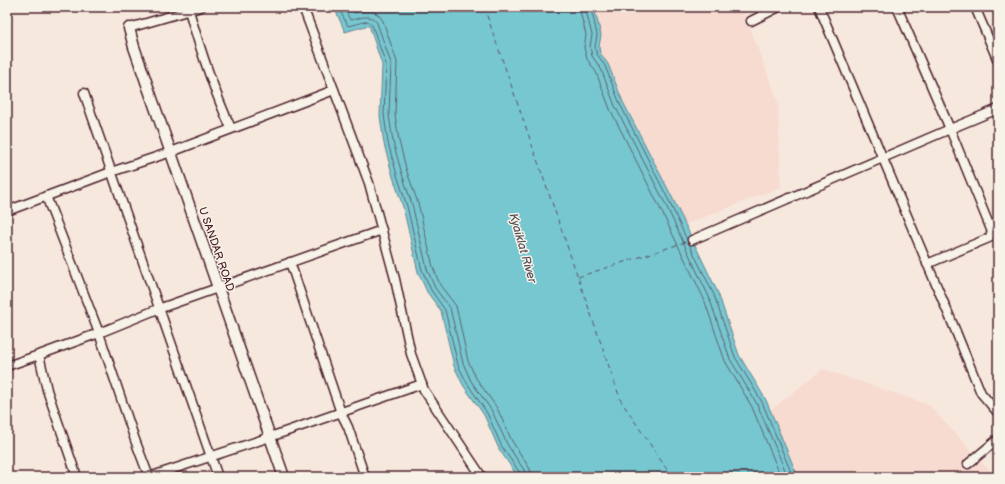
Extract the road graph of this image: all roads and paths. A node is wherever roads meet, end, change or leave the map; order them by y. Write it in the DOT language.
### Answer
graph roads {
  1 [pos="200,7"];
  2 [pos="303,7"];
  3 [pos="779,7"];
  4 [pos="818,7"];
  5 [pos="897,7"];
  6 [pos="975,7"];
  7 [pos="189,9"];
  8 [pos="751,21"];
  9 [pos="129,28"];
  10 [pos="998,61"];
  11 [pos="334,90"];
  12 [pos="84,93"];
  13 [pos="998,109"];
  14 [pos="231,128"];
  15 [pos="950,129"];
  16 [pos="171,152"];
  17 [pos="882,158"];
  18 [pos="111,172"];
  19 [pos="46,196"];
  20 [pos="7,210"];
  21 [pos="382,230"];
  22 [pos="692,240"];
  23 [pos="290,262"];
  24 [pos="927,264"];
  25 [pos="218,288"];
  26 [pos="158,309"];
  27 [pos="99,333"];
  28 [pos="39,355"];
  29 [pos="7,366"];
  30 [pos="422,384"];
  31 [pos="341,413"];
  32 [pos="998,413"];
  33 [pos="270,437"];
  34 [pos="998,439"];
  35 [pos="211,457"];
  36 [pos="968,464"];
  37 [pos="480,476"];
  38 [pos="77,477"];
  39 [pos="149,477"];
  40 [pos="218,477"];
  41 [pos="284,477"];
  42 [pos="365,477"];
  1 -- 7 [label="street"];
  2 -- 11 [label="street"];
  3 -- 8 [label="street"];
  4 -- 17 [label="street"];
  5 -- 15 [label="street"];
  6 -- 10 [label="street"];
  7 -- 9 [label="street"];
  7 -- 14 [label="street"];
  9 -- 16 [label="main road, U SANDAR ROAD"];
  11 -- 14 [label="street"];
  11 -- 21 [label="street"];
  12 -- 18 [label="street"];
  13 -- 15 [label="street"];
  14 -- 16 [label="street"];
  15 -- 17 [label="street"];
  15 -- 24 [label="street"];
  16 -- 18 [label="street"];
  16 -- 25 [label="main road, U SANDAR ROAD"];
  17 -- 22 [label="street"];
  17 -- 24 [label="street"];
  18 -- 19 [label="street"];
  18 -- 26 [label="street"];
  19 -- 20 [label="street"];
  19 -- 27 [label="street"];
  21 -- 23 [label="street"];
  21 -- 30 [label="street"];
  23 -- 25 [label="street"];
  23 -- 31 [label="street"];
  24 -- 32 [label="street"];
  25 -- 26 [label="street"];
  25 -- 33 [label="main road, U SANDAR ROAD"];
  26 -- 27 [label="street"];
  26 -- 35 [label="street"];
  27 -- 28 [label="street"];
  27 -- 39 [label="street"];
  28 -- 29 [label="street"];
  28 -- 38 [label="street"];
  30 -- 31 [label="street"];
  30 -- 37 [label="street"];
  31 -- 33 [label="street"];
  31 -- 42 [label="street"];
  33 -- 35 [label="street"];
  33 -- 41 [label="main road, U SANDAR ROAD"];
  34 -- 36 [label="street"];
  35 -- 39 [label="street"];
  35 -- 40 [label="street"];
}
